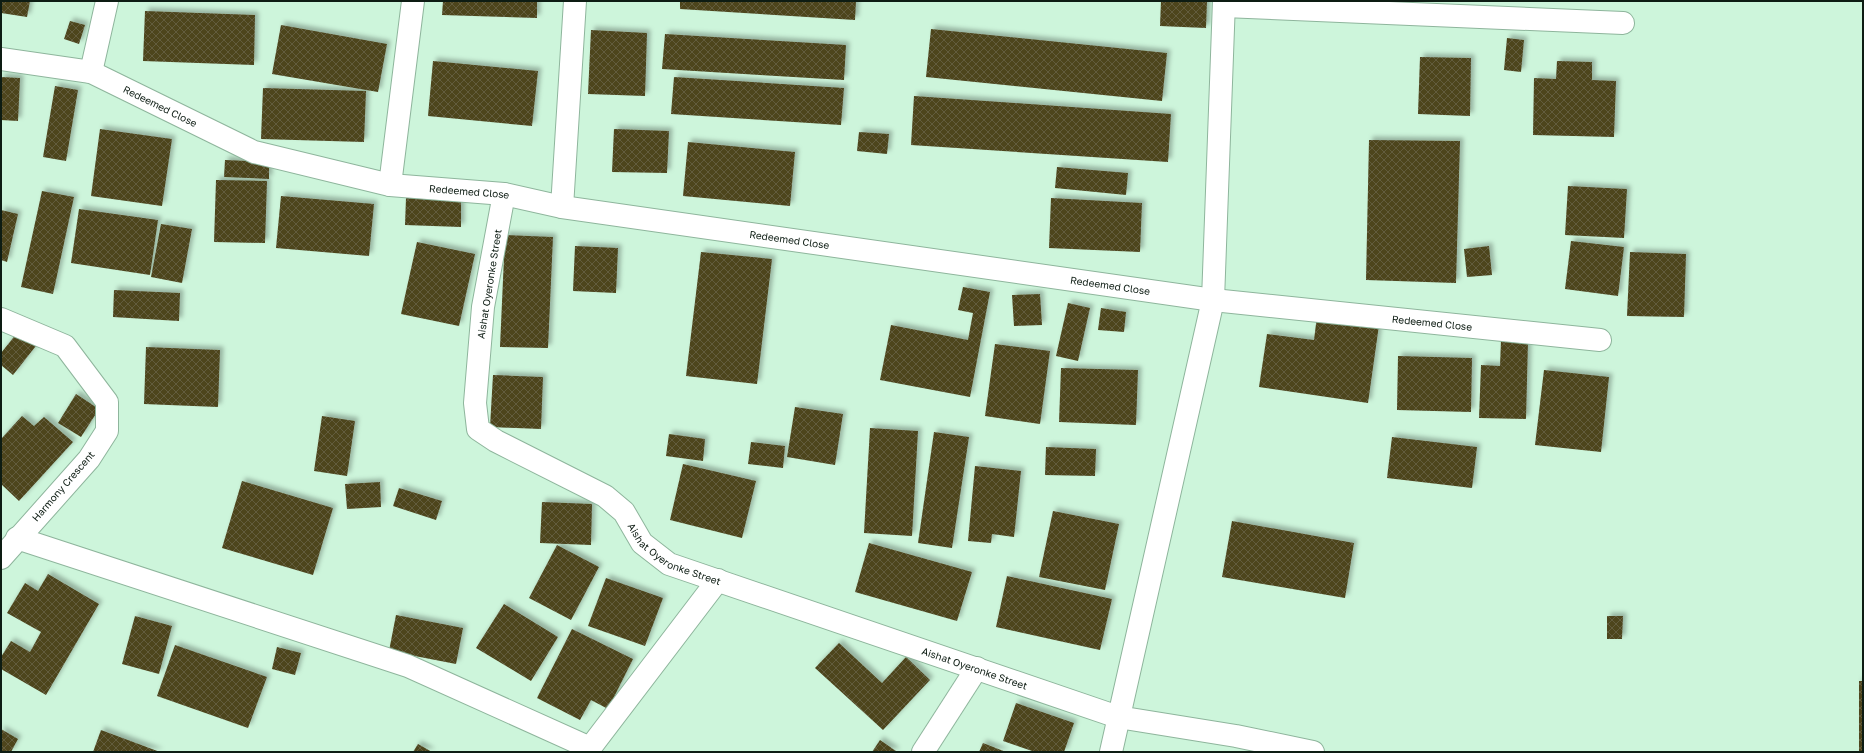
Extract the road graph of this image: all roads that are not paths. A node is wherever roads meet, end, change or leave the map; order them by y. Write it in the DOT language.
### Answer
graph roads {
  1 [pos="107,1"];
  2 [pos="413,1"];
  3 [pos="575,1"];
  4 [pos="1224,4"];
  5 [pos="1623,23"];
  6 [pos="1,59"];
  7 [pos="92,72"];
  8 [pos="390,185"];
  9 [pos="504,194"];
  10 [pos="562,207"];
  11 [pos="1213,300"];
  12 [pos="1,319"];
  13 [pos="1600,340"];
  14 [pos="17,538"];
  15 [pos="1,558"];
  16 [pos="718,580"];
  17 [pos="977,668"];
  18 [pos="1118,717"];
  19 [pos="588,750"];
  20 [pos="923,752"];
  21 [pos="1111,752"];
  22 [pos="1313,752"];
  1 -- 7 [label="street"];
  2 -- 8 [label="street"];
  3 -- 10 [label="street"];
  4 -- 5 [label="street"];
  4 -- 11 [label="street"];
  6 -- 7 [label="street, Redeemed Close"];
  7 -- 8 [label="street, Redeemed Close"];
  8 -- 9 [label="street, Redeemed Close"];
  9 -- 10 [label="street, Redeemed Close"];
  9 -- 16 [label="street, Aishat Oyeronke Street"];
  10 -- 11 [label="street, Redeemed Close"];
  11 -- 13 [label="street, Redeemed Close"];
  11 -- 18 [label="street"];
  12 -- 14 [label="street, Harmony Crescent"];
  14 -- 15 [label="street, Harmony Crescent"];
  14 -- 19 [label="street"];
  16 -- 17 [label="street, Aishat Oyeronke Street"];
  16 -- 19 [label="street"];
  17 -- 18 [label="street, Aishat Oyeronke Street"];
  17 -- 20 [label="street"];
  18 -- 21 [label="street"];
  18 -- 22 [label="street, Aishat Oyeronke Street"];
}
